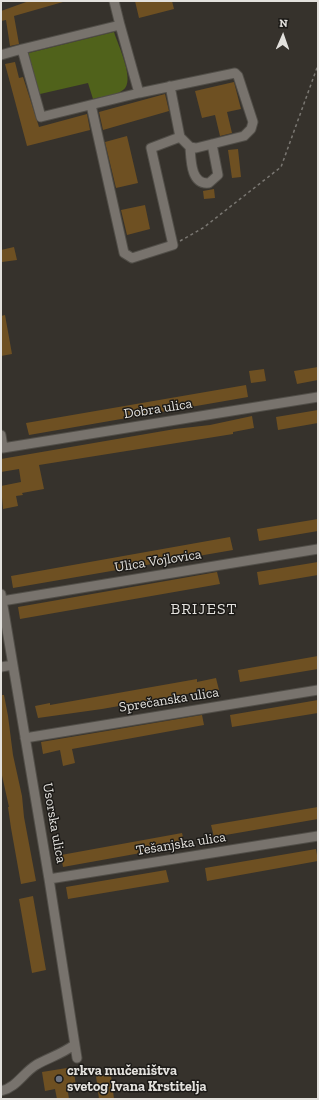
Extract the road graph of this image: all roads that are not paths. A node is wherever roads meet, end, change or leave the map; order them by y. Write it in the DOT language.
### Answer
graph roads {
  1 [pos="114,1"];
  2 [pos="120,25"];
  3 [pos="22,49"];
  4 [pos="1,55"];
  5 [pos="170,86"];
  6 [pos="139,93"];
  7 [pos="91,105"];
  8 [pos="180,137"];
  9 [pos="212,144"];
  10 [pos="190,147"];
  11 [pos="318,397"];
  12 [pos="1,435"];
  13 [pos="2,448"];
  14 [pos="318,549"];
  15 [pos="2,598"];
  16 [pos="13,665"];
  17 [pos="1,667"];
  18 [pos="318,690"];
  19 [pos="25,738"];
  20 [pos="318,836"];
  21 [pos="49,878"];
  22 [pos="74,1045"];
  23 [pos="76,1058"];
  24 [pos="1,1091"];
  1 -- 2 [label="street"];
  2 -- 3 [label="street"];
  2 -- 6 [label="street"];
  3 -- 4 [label="street"];
  3 -- 7 [label="street"];
  5 -- 6 [label="street"];
  5 -- 8 [label="street"];
  5 -- 9 [label="street"];
  6 -- 7 [label="street"];
  7 -- 8 [label="street"];
  8 -- 10 [label="street"];
  9 -- 10 [label="street"];
  9 -- 10 [label="street"];
  11 -- 13 [label="street, Dobra ulica"];
  12 -- 13 [label="street"];
  14 -- 15 [label="street, Ulica Vojlovica"];
  15 -- 16 [label="street, Usorska ulica"];
  16 -- 17 [label="street"];
  16 -- 19 [label="street, Usorska ulica"];
  18 -- 19 [label="street, Sprečanska ulica"];
  19 -- 21 [label="street, Usorska ulica"];
  20 -- 21 [label="street, Tešanjska ulica"];
  21 -- 22 [label="street, Usorska ulica"];
  22 -- 23 [label="street, Usorska ulica"];
  22 -- 24 [label="street"];
}
